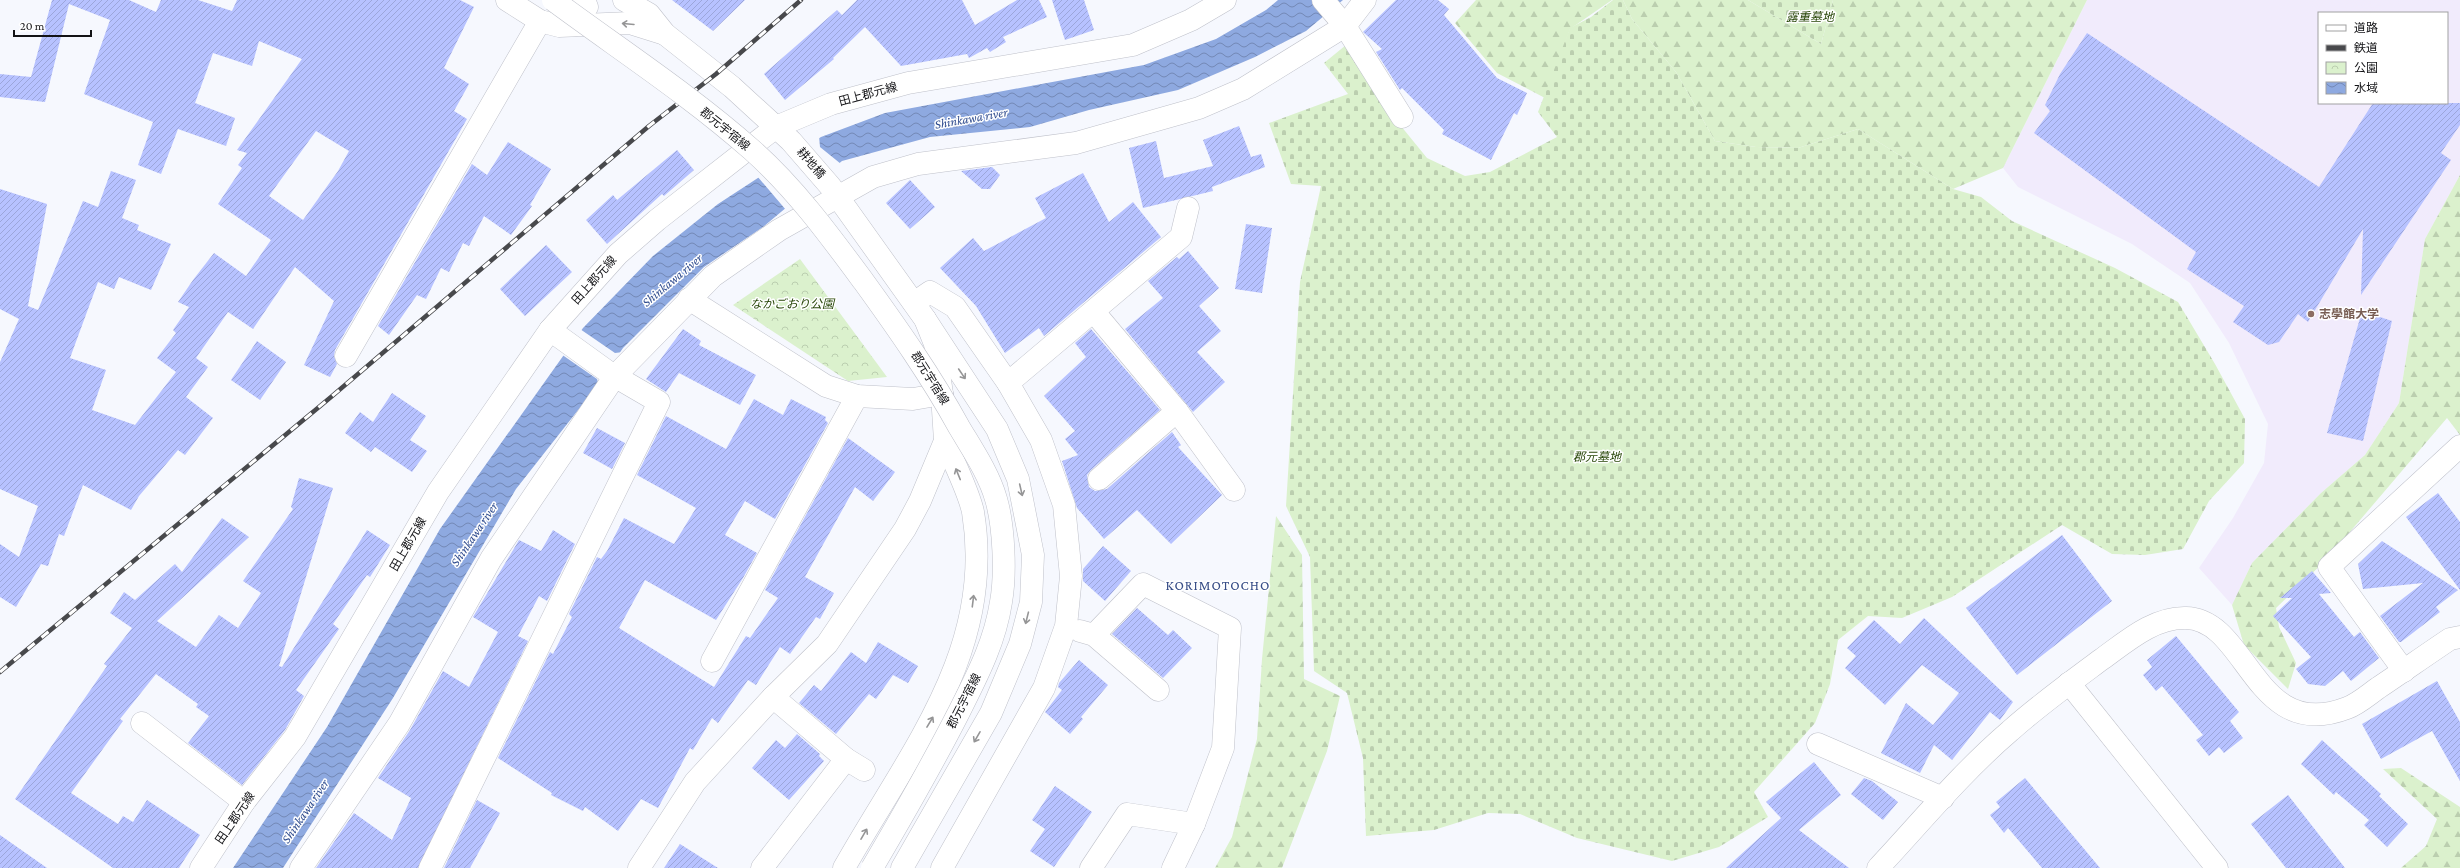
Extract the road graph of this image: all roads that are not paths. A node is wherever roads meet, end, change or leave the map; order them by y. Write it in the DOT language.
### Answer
graph roads {
  1 [pos="507,0"];
  2 [pos="553,0"];
  3 [pos="584,0"];
  4 [pos="624,0"];
  5 [pos="1225,0"];
  6 [pos="1322,0"];
  7 [pos="1365,0"];
  8 [pos="540,21"];
  9 [pos="575,24"];
  10 [pos="1345,26"];
  11 [pos="665,34"];
  12 [pos="1402,117"];
  13 [pos="784,134"];
  14 [pos="834,191"];
  15 [pos="1188,208"];
  16 [pos="690,299"];
  17 [pos="919,311"];
  18 [pos="1094,312"];
  19 [pos="550,330"];
  20 [pos="346,356"];
  21 [pos="613,375"];
  22 [pos="1008,383"];
  23 [pos="942,394"];
  24 [pos="856,396"];
  25 [pos="1178,411"];
  26 [pos="945,441"];
  27 [pos="2460,446"];
  28 [pos="1099,479"];
  29 [pos="1234,490"];
  30 [pos="1066,626"];
  31 [pos="1094,634"];
  32 [pos="2460,636"];
  33 [pos="712,661"];
  34 [pos="2404,671"];
  35 [pos="2069,683"];
  36 [pos="1158,690"];
  37 [pos="773,697"];
  38 [pos="142,723"];
  39 [pos="1818,744"];
  40 [pos="1943,798"];
  41 [pos="244,802"];
  42 [pos="1194,824"];
  43 [pos="201,868"];
  44 [pos="301,868"];
  45 [pos="430,868"];
  46 [pos="639,868"];
  47 [pos="762,868"];
  48 [pos="844,868"];
  49 [pos="872,868"];
  50 [pos="902,868"];
  51 [pos="942,868"];
  52 [pos="1092,868"];
  53 [pos="1173,868"];
  54 [pos="1878,868"];
  55 [pos="2217,868"];
  1 -- 8 [label="street"];
  2 -- 49 [label="street, 郡元宇宿線, bridge"];
  3 -- 9 [label="street"];
  4 -- 11 [label="street"];
  5 -- 13 [label="street, 田上郡元線"];
  6 -- 10 [label="street"];
  7 -- 10 [label="street"];
  8 -- 9 [label="street"];
  8 -- 20 [label="street"];
  11 -- 9 [label="street, one-way"];
  10 -- 12 [label="street"];
  10 -- 14 [label="street"];
  11 -- 13 [label="street, 耕地橋"];
  13 -- 14 [label="street, 耕地橋"];
  13 -- 19 [label="street, 田上郡元線"];
  14 -- 16 [label="street"];
  14 -- 17 [label="street, 耕地橋"];
  15 -- 18 [label="street"];
  16 -- 21 [label="street"];
  16 -- 24 [label="street"];
  17 -- 22 [label="street"];
  17 -- 23 [label="street"];
  17 -- 50 [label="street, one-way"];
  18 -- 22 [label="street"];
  18 -- 25 [label="street"];
  19 -- 21 [label="street"];
  19 -- 41 [label="street, 田上郡元線"];
  21 -- 44 [label="street"];
  21 -- 45 [label="street"];
  22 -- 30 [label="street"];
  23 -- 24 [label="street"];
  23 -- 26 [label="street"];
  24 -- 33 [label="street"];
  25 -- 28 [label="street"];
  25 -- 29 [label="street"];
  26 -- 37 [label="street"];
  48 -- 26 [label="street, one-way"];
  27 -- 34 [label="street"];
  30 -- 31 [label="street"];
  30 -- 51 [label="street"];
  31 -- 36 [label="street"];
  31 -- 42 [label="street"];
  32 -- 34 [label="street"];
  34 -- 35 [label="street"];
  35 -- 40 [label="street"];
  35 -- 55 [label="street"];
  37 -- 46 [label="street"];
  37 -- 47 [label="street"];
  38 -- 41 [label="street"];
  39 -- 40 [label="street"];
  40 -- 54 [label="street"];
  41 -- 43 [label="street, 田上郡元線"];
  42 -- 52 [label="street"];
  42 -- 53 [label="street"];
}
